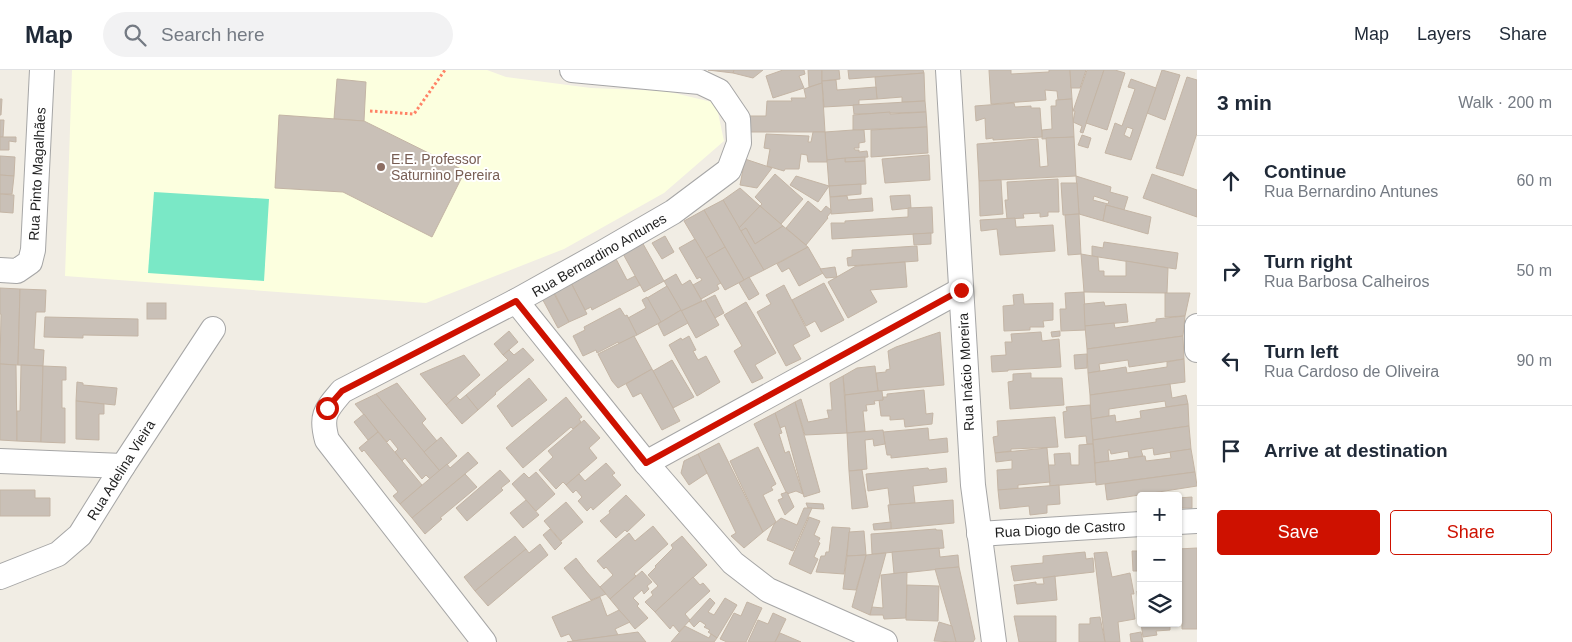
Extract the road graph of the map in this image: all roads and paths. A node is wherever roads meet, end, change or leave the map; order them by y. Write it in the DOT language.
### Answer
graph roads {
  1 [pos="42,70"];
  2 [pos="445,70"];
  3 [pos="572,70"];
  4 [pos="948,70"];
  5 [pos="370,111"];
  6 [pos="9,270"];
  7 [pos="961,290"];
  8 [pos="516,301"];
  9 [pos="1197,326"];
  10 [pos="213,328"];
  11 [pos="1197,350"];
  12 [pos="0,461"];
  13 [pos="646,463"];
  14 [pos="123,466"];
  15 [pos="1197,521"];
  16 [pos="1182,522"];
  17 [pos="1137,524"];
  18 [pos="979,534"];
  19 [pos="0,577"];
  20 [pos="484,642"];
  21 [pos="886,642"];
  22 [pos="994,642"];
  1 -- 6 [label="street, Rua Pinto Magalhães"];
  2 -- 5 [label="path"];
  3 -- 8 [label="street, Rua Bernardino Antunes"];
  4 -- 7 [label="street, Rua Inácio Moreira"];
  7 -- 13 [label="street"];
  7 -- 18 [label="street, Rua Inácio Moreira"];
  8 -- 13 [label="street"];
  8 -- 20 [label="street, Rua Bernardino Antunes"];
  9 -- 11 [label="street"];
  10 -- 14 [label="street, Rua Adelina Vieira"];
  12 -- 14 [label="street"];
  13 -- 21 [label="street"];
  14 -- 19 [label="street, Rua Adelina Vieira"];
  15 -- 16 [label="street"];
  17 -- 18 [label="street, Rua Diogo de Castro"];
  18 -- 22 [label="street, Rua Inácio Moreira"];
}
